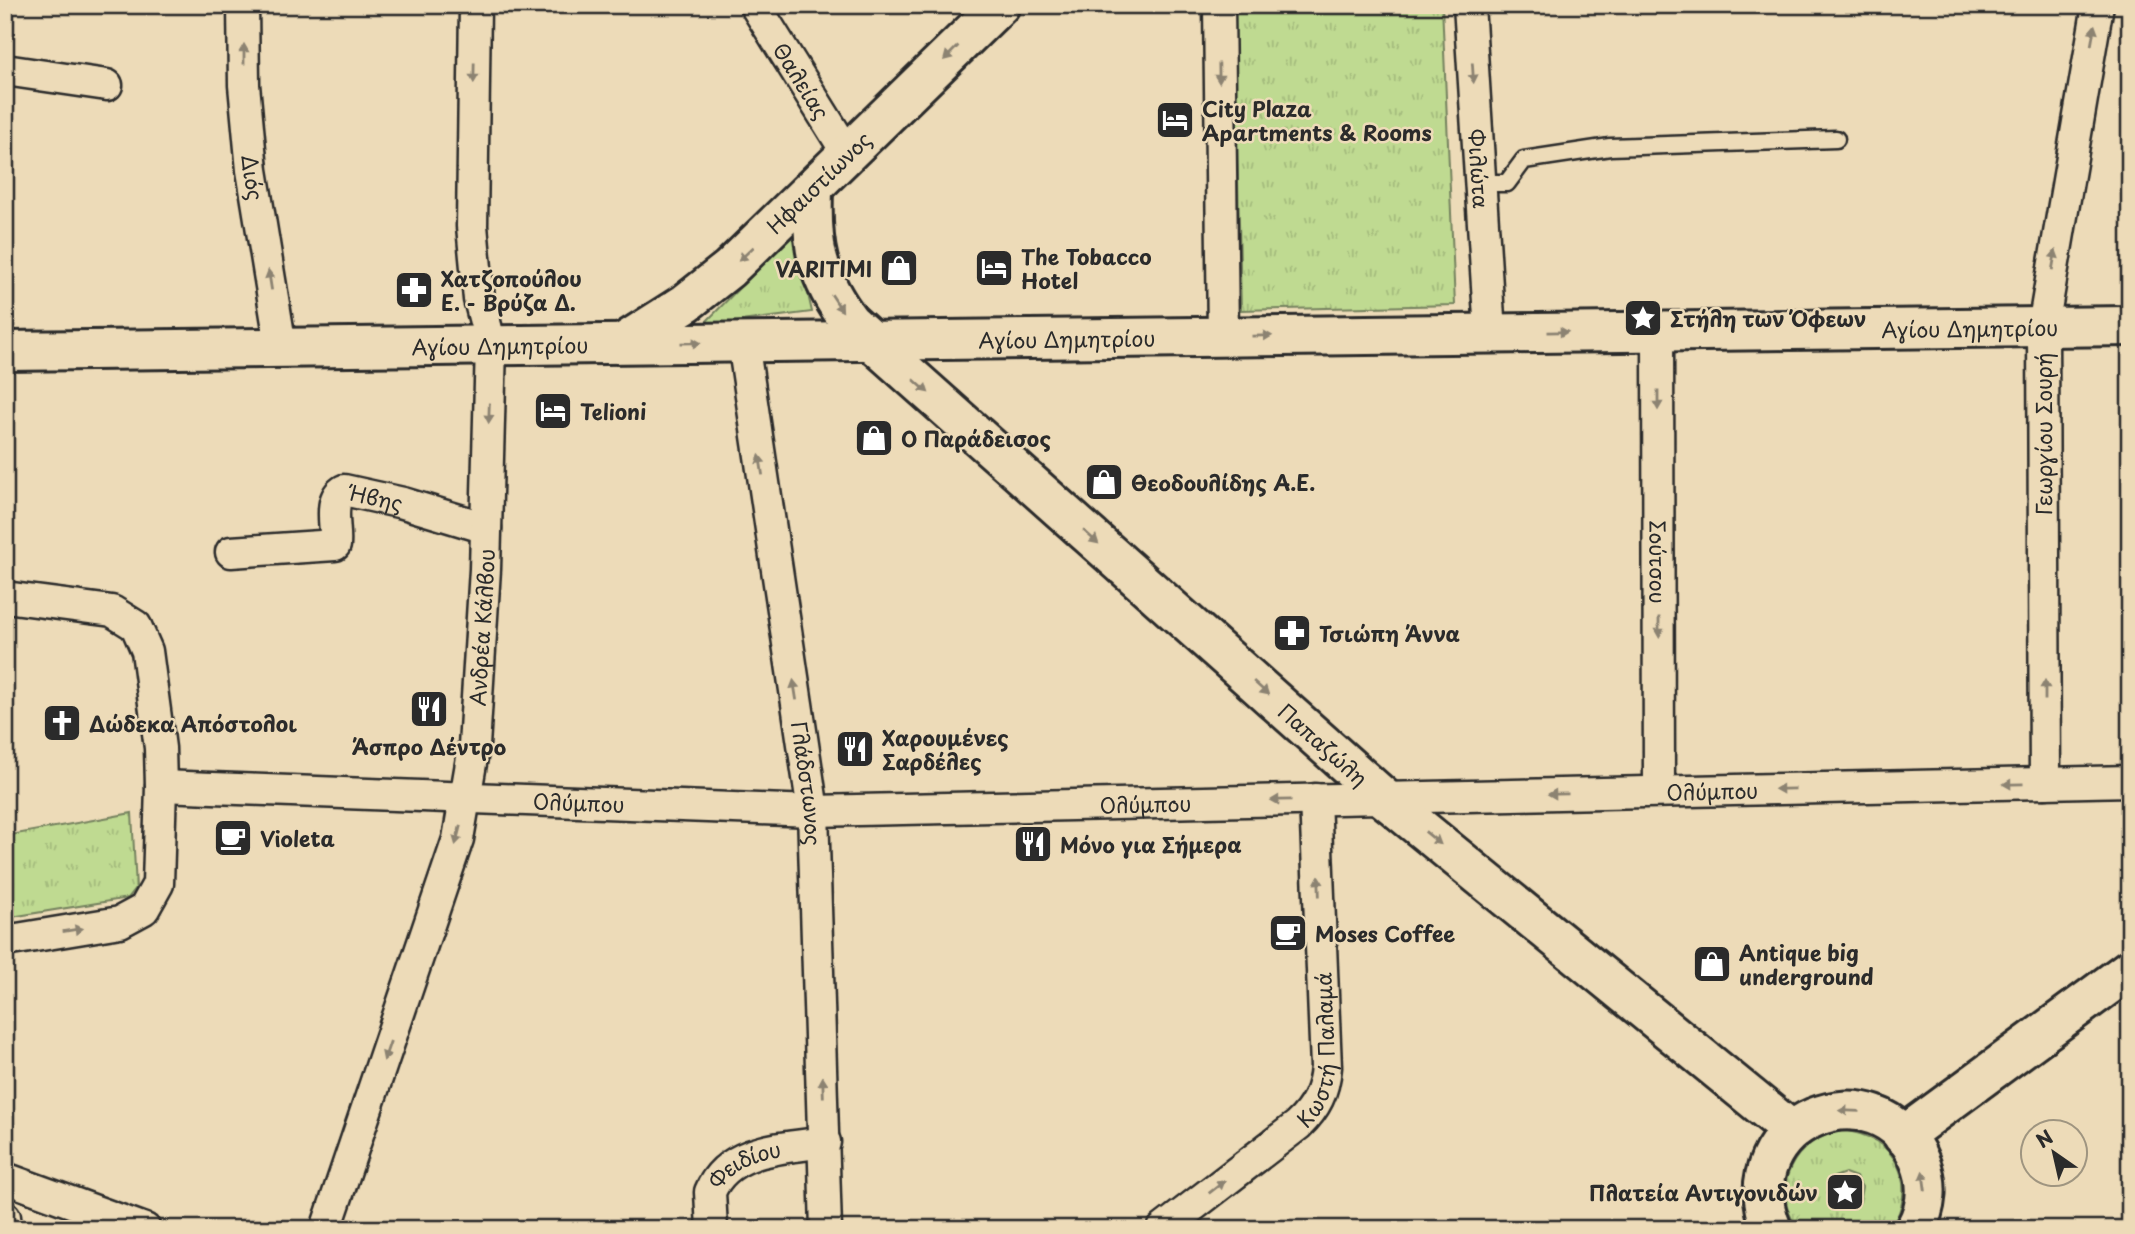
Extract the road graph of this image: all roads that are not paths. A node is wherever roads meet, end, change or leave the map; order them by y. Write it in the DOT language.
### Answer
graph roads {
  1 [pos="243,5"];
  2 [pos="475,5"];
  3 [pos="755,5"];
  4 [pos="1000,5"];
  5 [pos="1219,5"];
  6 [pos="1469,5"];
  7 [pos="2098,5"];
  8 [pos="5,70"];
  9 [pos="107,85"];
  10 [pos="1836,139"];
  11 [pos="849,156"];
  12 [pos="1481,183"];
  13 [pos="813,191"];
  14 [pos="2130,326"];
  15 [pos="2043,327"];
  16 [pos="1658,331"];
  17 [pos="1490,333"];
  18 [pos="1223,337"];
  19 [pos="870,340"];
  20 [pos="743,342"];
  21 [pos="623,343"];
  22 [pos="491,345"];
  23 [pos="281,347"];
  24 [pos="5,351"];
  25 [pos="486,528"];
  26 [pos="231,552"];
  27 [pos="6,599"];
  28 [pos="2130,781"];
  29 [pos="2045,783"];
  30 [pos="161,786"];
  31 [pos="1659,792"];
  32 [pos="467,797"];
  33 [pos="1384,798"];
  34 [pos="1315,799"];
  35 [pos="813,811"];
  36 [pos="5,941"];
  37 [pos="2130,969"];
  38 [pos="1791,1130"];
  39 [pos="1903,1136"];
  40 [pos="825,1142"];
  41 [pos="5,1178"];
  42 [pos="5,1217"];
  43 [pos="6,1229"];
  44 [pos="145,1229"];
  45 [pos="326,1229"];
  46 [pos="712,1229"];
  47 [pos="826,1229"];
  48 [pos="1163,1229"];
  49 [pos="1772,1229"];
  50 [pos="1915,1229"];
  23 -- 1 [label="street, Διός, one-way"];
  2 -- 22 [label="street, Ανδρέα Κάλβου, one-way"];
  3 -- 11 [label="street, Θαλείας"];
  4 -- 11 [label="main road, Ηφαιστίωνος, one-way"];
  5 -- 18 [label="street, one-way"];
  6 -- 12 [label="street, Φιλώτα, one-way"];
  15 -- 7 [label="street, Γεωργίου Σουρή, one-way"];
  8 -- 9 [label="street"];
  10 -- 12 [label="lane"];
  11 -- 13 [label="main road, Ηφαιστίωνος"];
  12 -- 17 [label="street, Φιλώτα"];
  13 -- 19 [label="main road, Παπαζώλη, one-way"];
  13 -- 21 [label="main road, Ηφαιστίωνος, one-way"];
  14 -- 15 [label="main road, Αγίου Δημητρίου"];
  15 -- 16 [label="main road, Αγίου Δημητρίου"];
  29 -- 15 [label="street, Γεωργίου Σουρή, one-way"];
  17 -- 16 [label="main road, Αγίου Δημητρίου, one-way"];
  16 -- 31 [label="street, Σούτσου, one-way"];
  18 -- 17 [label="main road, Αγίου Δημητρίου, one-way"];
  18 -- 19 [label="main road, Αγίου Δημητρίου"];
  19 -- 20 [label="main road, Αγίου Δημητρίου"];
  19 -- 33 [label="main road, Παπαζώλη, one-way"];
  21 -- 20 [label="main road, Αγίου Δημητρίου, one-way"];
  35 -- 20 [label="street, Γλάδστωνος, one-way"];
  21 -- 22 [label="main road, Αγίου Δημητρίου"];
  22 -- 23 [label="main road, Αγίου Δημητρίου"];
  22 -- 25 [label="street, Ανδρέα Κάλβου, one-way"];
  23 -- 24 [label="main road, Αγίου Δημητρίου"];
  25 -- 26 [label="street, Ήβης"];
  25 -- 32 [label="street, Ανδρέα Κάλβου"];
  27 -- 30 [label="street"];
  28 -- 29 [label="street, Ολύμπου"];
  29 -- 31 [label="street, Ολύμπου, one-way"];
  30 -- 32 [label="street, Ολύμπου"];
  36 -- 30 [label="street, one-way"];
  31 -- 33 [label="street, Ολύμπου, one-way"];
  32 -- 35 [label="street, Ολύμπου"];
  32 -- 45 [label="street, Ανδρέα Κάλβου, one-way"];
  33 -- 34 [label="street, Ολύμπου"];
  33 -- 38 [label="main road, Παπαζώλη, one-way"];
  34 -- 35 [label="street, Ολύμπου, one-way"];
  48 -- 34 [label="street, Κωστή Παλαμά, one-way"];
  40 -- 35 [label="street, Γλάδστωνος, one-way"];
  37 -- 39 [label="main road"];
  39 -- 38 [label="main road, one-way"];
  38 -- 49 [label="main road"];
  50 -- 39 [label="main road, one-way"];
  40 -- 46 [label="street, Φειδίου"];
  40 -- 47 [label="street, Γλάδστωνος"];
  41 -- 44 [label="street"];
  42 -- 43 [label="street"];
}
